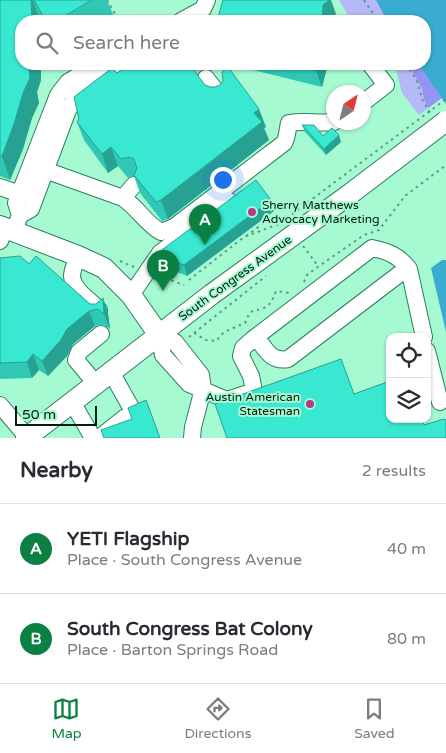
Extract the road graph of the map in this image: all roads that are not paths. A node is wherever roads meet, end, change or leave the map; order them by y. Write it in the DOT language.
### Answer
graph roads {
  1 [pos="207,0"];
  2 [pos="195,15"];
  3 [pos="92,70"];
  4 [pos="112,70"];
  5 [pos="375,70"];
  6 [pos="206,78"];
  7 [pos="74,87"];
  8 [pos="220,96"];
  9 [pos="371,97"];
  10 [pos="441,121"];
  11 [pos="326,123"];
  12 [pos="38,168"];
  13 [pos="0,187"];
  14 [pos="20,194"];
  15 [pos="229,201"];
  16 [pos="8,228"];
  17 [pos="78,256"];
  18 [pos="409,269"];
  19 [pos="131,295"];
  20 [pos="99,310"];
  21 [pos="423,333"];
  22 [pos="101,334"];
  23 [pos="159,334"];
  24 [pos="256,337"];
  25 [pos="431,367"];
  26 [pos="111,372"];
  27 [pos="96,384"];
  28 [pos="273,384"];
  29 [pos="203,389"];
  30 [pos="254,391"];
  31 [pos="72,402"];
  32 [pos="440,402"];
  33 [pos="0,405"];
  34 [pos="27,438"];
  35 [pos="93,438"];
  36 [pos="99,438"];
  37 [pos="192,438"];
  1 -- 2 [label="lane"];
  3 -- 7 [label="lane"];
  4 -- 7 [label="lane"];
  5 -- 9 [label="lane"];
  6 -- 8 [label="lane"];
  7 -- 12 [label="lane"];
  10 -- 23 [label="main road, South Congress Avenue, bridge"];
  11 -- 12 [label="lane"];
  12 -- 14 [label="lane"];
  12 -- 16 [label="lane"];
  13 -- 14 [label="lane"];
  14 -- 16 [label="lane"];
  15 -- 19 [label="lane"];
  16 -- 17 [label="main road"];
  17 -- 19 [label="main road"];
  17 -- 20 [label="lane"];
  18 -- 21 [label="lane"];
  18 -- 24 [label="lane"];
  18 -- 24 [label="lane"];
  19 -- 23 [label="main road"];
  22 -- 27 [label="lane"];
  23 -- 26 [label="main road, South Congress Avenue"];
  23 -- 29 [label="lane"];
  24 -- 30 [label="lane"];
  25 -- 32 [label="lane"];
  26 -- 27 [label="main road, South Congress Avenue"];
  26 -- 36 [label="lane"];
  27 -- 31 [label="main road, South Congress Avenue"];
  28 -- 30 [label="lane"];
  29 -- 30 [label="lane"];
  29 -- 37 [label="lane"];
  31 -- 34 [label="main road, South Congress Avenue"];
  31 -- 35 [label="lane"];
  33 -- 34 [label="lane"];
}
